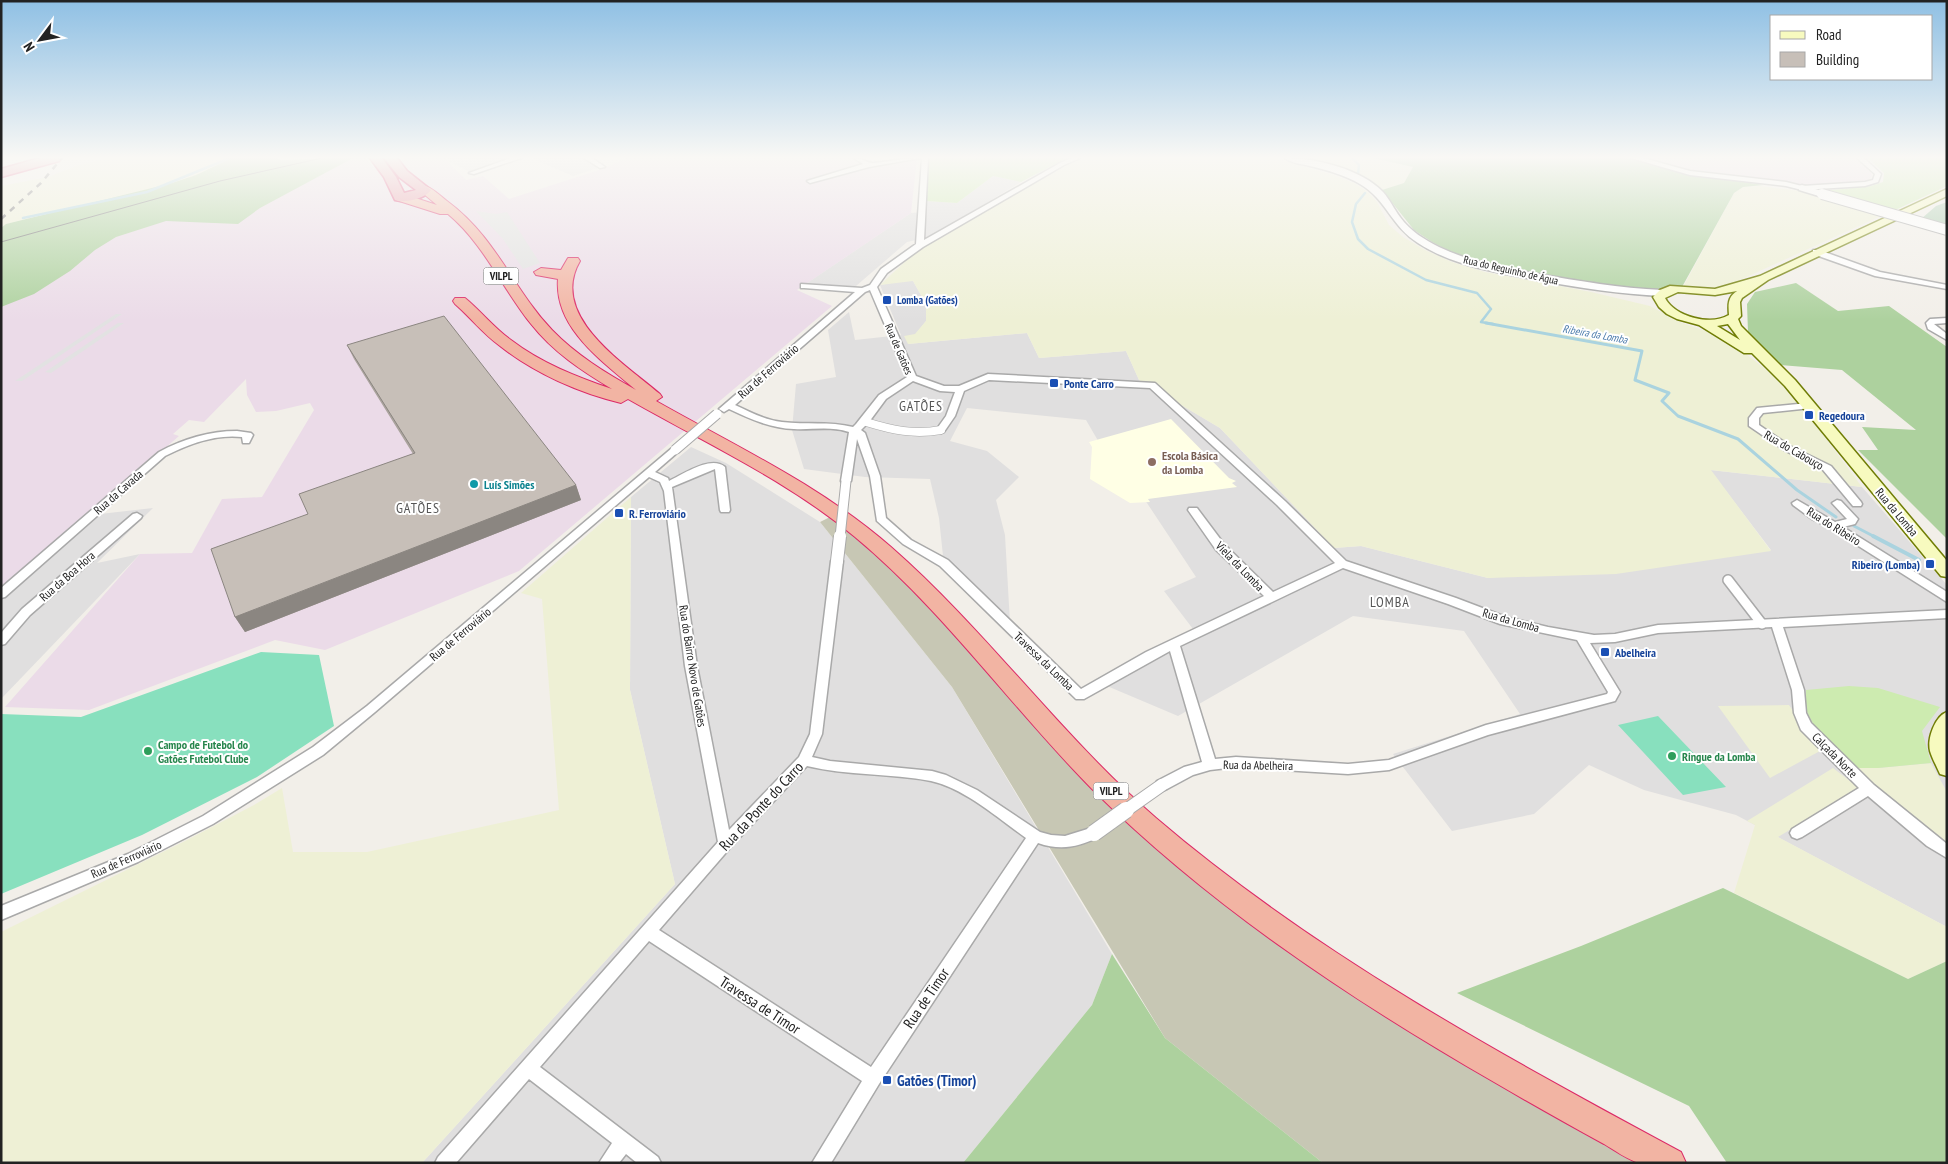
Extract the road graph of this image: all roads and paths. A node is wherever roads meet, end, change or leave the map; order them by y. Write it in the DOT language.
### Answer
graph roads {
  1 [pos="446,212"];
  2 [pos="453,212"];
  3 [pos="922,212"];
  4 [pos="977,212"];
  5 [pos="1392,212"];
  6 [pos="1886,212"];
  7 [pos="1903,212"];
  8 [pos="1947,230"];
  9 [pos="920,245"];
  10 [pos="1816,252"];
  11 [pos="573,261"];
  12 [pos="541,272"];
  13 [pos="565,277"];
  14 [pos="1764,278"];
  15 [pos="804,286"];
  16 [pos="1586,286"];
  17 [pos="873,287"];
  18 [pos="1947,287"];
  19 [pos="862,290"];
  20 [pos="1699,291"];
  21 [pos="1662,293"];
  22 [pos="460,301"];
  23 [pos="1665,308"];
  24 [pos="1733,314"];
  25 [pos="1947,320"];
  26 [pos="1698,321"];
  27 [pos="1947,338"];
  28 [pos="1768,363"];
  29 [pos="593,371"];
  30 [pos="912,378"];
  31 [pos="960,389"];
  32 [pos="728,405"];
  33 [pos="1808,406"];
  34 [pos="672,416"];
  35 [pos="866,422"];
  36 [pos="854,430"];
  37 [pos="941,430"];
  38 [pos="246,441"];
  39 [pos="648,473"];
  40 [pos="667,486"];
  41 [pos="1797,503"];
  42 [pos="1837,503"];
  43 [pos="1857,504"];
  44 [pos="725,510"];
  45 [pos="1193,510"];
  46 [pos="137,516"];
  47 [pos="1834,526"];
  48 [pos="1942,560"];
  49 [pos="1342,564"];
  50 [pos="1947,572"];
  51 [pos="1728,580"];
  52 [pos="1,594"];
  53 [pos="1271,597"];
  54 [pos="1947,598"];
  55 [pos="1947,614"];
  56 [pos="1762,624"];
  57 [pos="1776,624"];
  58 [pos="1581,637"];
  59 [pos="1,641"];
  60 [pos="1174,644"];
  61 [pos="1947,719"];
  62 [pos="804,760"];
  63 [pos="1210,765"];
  64 [pos="1947,768"];
  65 [pos="1869,789"];
  66 [pos="1797,834"];
  67 [pos="1035,836"];
  68 [pos="725,844"];
  69 [pos="1947,852"];
  70 [pos="1,913"];
  71 [pos="648,932"];
  72 [pos="528,1068"];
  73 [pos="873,1078"];
  74 [pos="624,1142"];
  75 [pos="444,1163"];
  76 [pos="608,1163"];
  77 [pos="652,1163"];
  78 [pos="821,1163"];
  79 [pos="1670,1163"];
  1 -- 29 [label="highway, VILPL"];
  2 -- 29 [label="highway, VILPL"];
  3 -- 9 [label="street"];
  4 -- 9 [label="street"];
  5 -- 16 [label="street, Rua do Reguinho de Água"];
  6 -- 8 [label="street, bridge"];
  7 -- 10 [label="main road"];
  9 -- 17 [label="street"];
  10 -- 14 [label="main road"];
  10 -- 18 [label="street"];
  11 -- 13 [label="highway"];
  12 -- 13 [label="highway"];
  13 -- 34 [label="highway"];
  14 -- 20 [label="main road"];
  14 -- 24 [label="main road"];
  15 -- 19 [label="street"];
  16 -- 21 [label="street, Rua do Reguinho de Água"];
  16 -- 23 [label="street, Rua do Reguinho de Água"];
  17 -- 19 [label="street, Rua de Ferroviário"];
  17 -- 30 [label="street, Rua de Gatões"];
  19 -- 32 [label="street, Rua de Ferroviário"];
  20 -- 21 [label="main road"];
  20 -- 24 [label="main road"];
  21 -- 23 [label="main road"];
  22 -- 34 [label="highway"];
  23 -- 26 [label="main road, Rua da Lomba"];
  24 -- 26 [label="main road"];
  24 -- 28 [label="main road, Rua da Lomba"];
  25 -- 27 [label="street"];
  26 -- 28 [label="main road, Rua da Lomba"];
  28 -- 33 [label="main road, Rua da Lomba"];
  29 -- 34 [label="highway, VILPL"];
  30 -- 31 [label="street, Rua de Gatões"];
  30 -- 35 [label="street"];
  31 -- 37 [label="street"];
  31 -- 49 [label="street, Rua da Lomba"];
  32 -- 36 [label="street"];
  32 -- 39 [label="street, Rua de Ferroviário, bridge"];
  33 -- 43 [label="street, Rua do Cabouço"];
  33 -- 48 [label="main road, Rua da Lomba"];
  34 -- 79 [label="highway, VILPL"];
  35 -- 36 [label="street"];
  35 -- 37 [label="street"];
  36 -- 60 [label="street, Travessa da Lomba"];
  36 -- 62 [label="street, Rua da Ponte do Carro, bridge"];
  38 -- 52 [label="street, Rua da Cavada"];
  39 -- 40 [label="street"];
  39 -- 70 [label="street, Rua de Ferroviário"];
  40 -- 44 [label="street"];
  40 -- 68 [label="street, Rua do Bairro Novo de Gatões"];
  41 -- 47 [label="street, Rua do Ribeiro"];
  42 -- 47 [label="street"];
  45 -- 53 [label="street, Viela da Lomba"];
  46 -- 59 [label="street, Rua da Boa Hora"];
  47 -- 54 [label="street, Rua do Ribeiro"];
  48 -- 50 [label="main road, Rua da Lomba"];
  49 -- 53 [label="street, Travessa da Lomba"];
  49 -- 58 [label="street, Rua da Lomba"];
  51 -- 56 [label="street"];
  53 -- 60 [label="street, Travessa da Lomba"];
  55 -- 57 [label="street, Rua da Lomba"];
  56 -- 57 [label="street, Rua da Lomba"];
  56 -- 58 [label="street, Rua da Lomba"];
  57 -- 65 [label="street, Calçada Norte"];
  58 -- 63 [label="street, Rua da Abelheira"];
  60 -- 63 [label="street"];
  61 -- 64 [label="main road"];
  62 -- 67 [label="street, Rua da Abelheira"];
  62 -- 68 [label="street, Rua da Ponte do Carro"];
  63 -- 67 [label="street, Rua da Abelheira, bridge"];
  65 -- 66 [label="street"];
  65 -- 69 [label="street, Calçada Norte"];
  67 -- 73 [label="street, Rua de Timor"];
  68 -- 71 [label="street, Rua da Ponte do Carro"];
  71 -- 72 [label="street, Rua da Ponte do Carro"];
  71 -- 73 [label="street, Travessa de Timor"];
  72 -- 74 [label="street"];
  72 -- 75 [label="street, Rua da Ponte do Carro"];
  73 -- 78 [label="street, Rua de Timor"];
  74 -- 76 [label="street"];
  74 -- 77 [label="street"];
}
